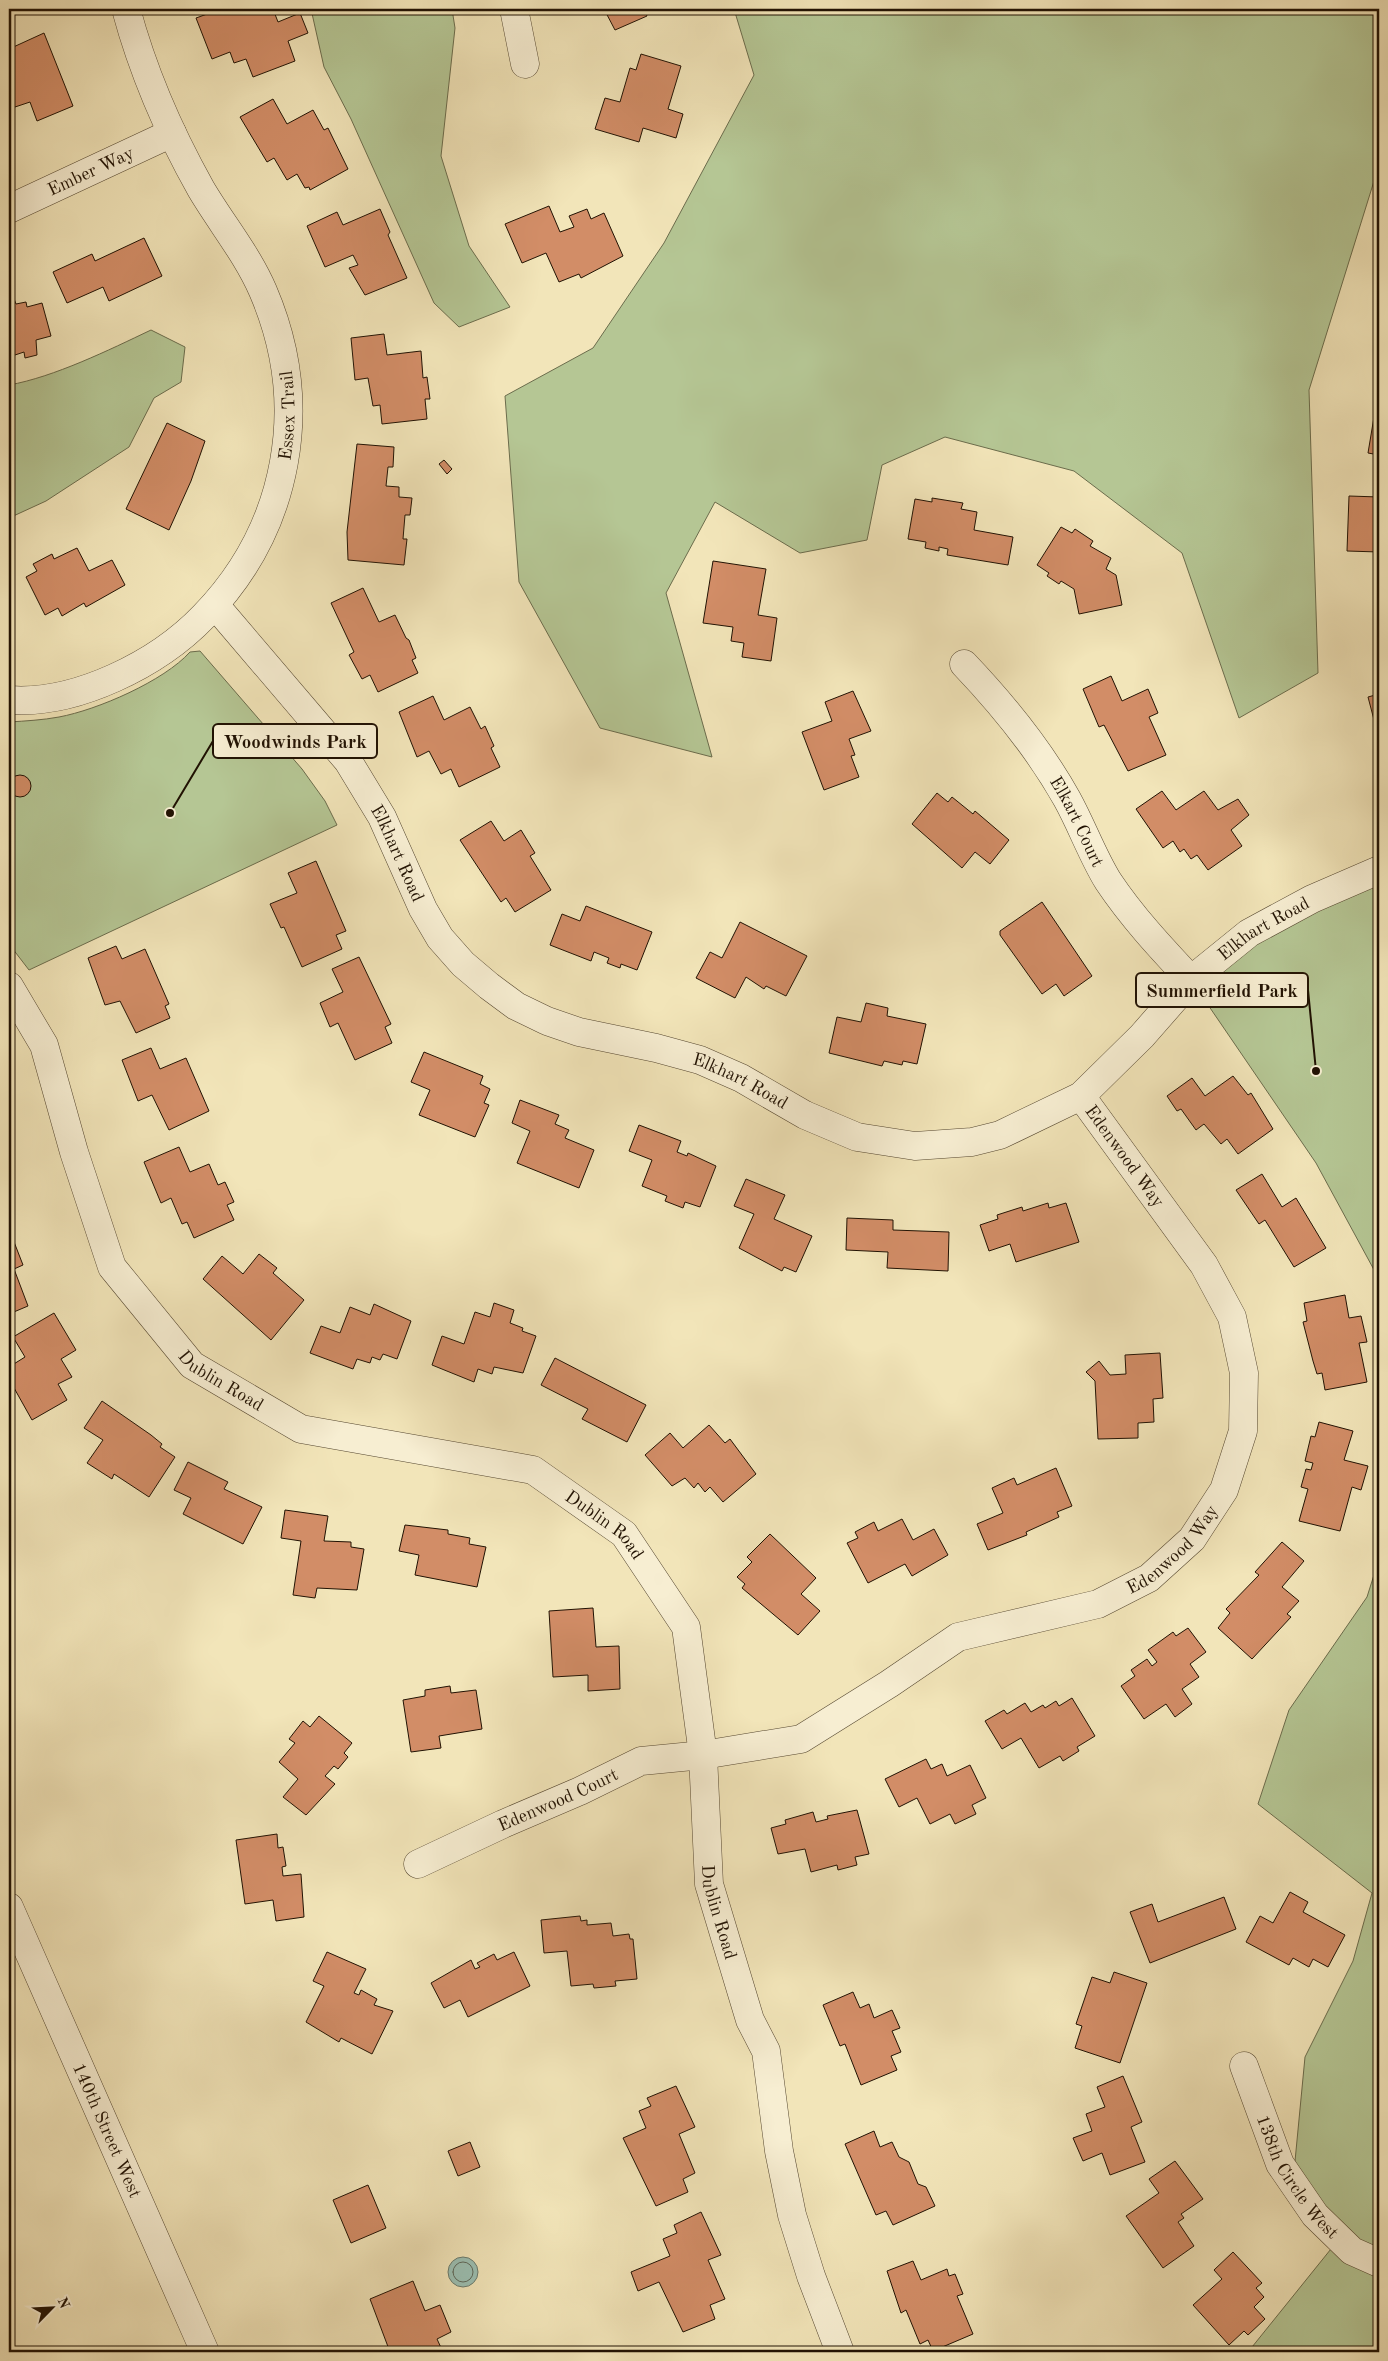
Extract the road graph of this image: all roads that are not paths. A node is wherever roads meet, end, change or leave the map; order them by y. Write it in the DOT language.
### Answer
graph roads {
  1 [pos="126,9"];
  2 [pos="514,9"];
  3 [pos="525,64"];
  4 [pos="172,133"];
  5 [pos="9,209"];
  6 [pos="215,604"];
  7 [pos="964,664"];
  8 [pos="9,700"];
  9 [pos="1379,870"];
  10 [pos="1191,980"];
  11 [pos="9,986"];
  12 [pos="1081,1096"];
  13 [pos="703,1754"];
  14 [pos="418,1864"];
  15 [pos="9,1907"];
  16 [pos="1244,2066"];
  17 [pos="1379,2263"];
  18 [pos="205,2352"];
  19 [pos="840,2352"];
  1 -- 4 [label="street, Essex Trail"];
  2 -- 3 [label="street"];
  4 -- 5 [label="street, Ember Way"];
  4 -- 6 [label="street, Essex Trail"];
  6 -- 8 [label="street, Essex Trail"];
  6 -- 12 [label="street, Elkhart Road"];
  7 -- 10 [label="street, Elkart Court"];
  9 -- 10 [label="street, Elkhart Road"];
  10 -- 12 [label="street, Elkhart Road"];
  11 -- 13 [label="street, Dublin Road"];
  12 -- 13 [label="street, Edenwood Way"];
  13 -- 14 [label="street, Edenwood Court"];
  13 -- 19 [label="street, Dublin Road"];
  15 -- 18 [label="street, 140th Street West"];
  16 -- 17 [label="street, 138th Circle West"];
}
